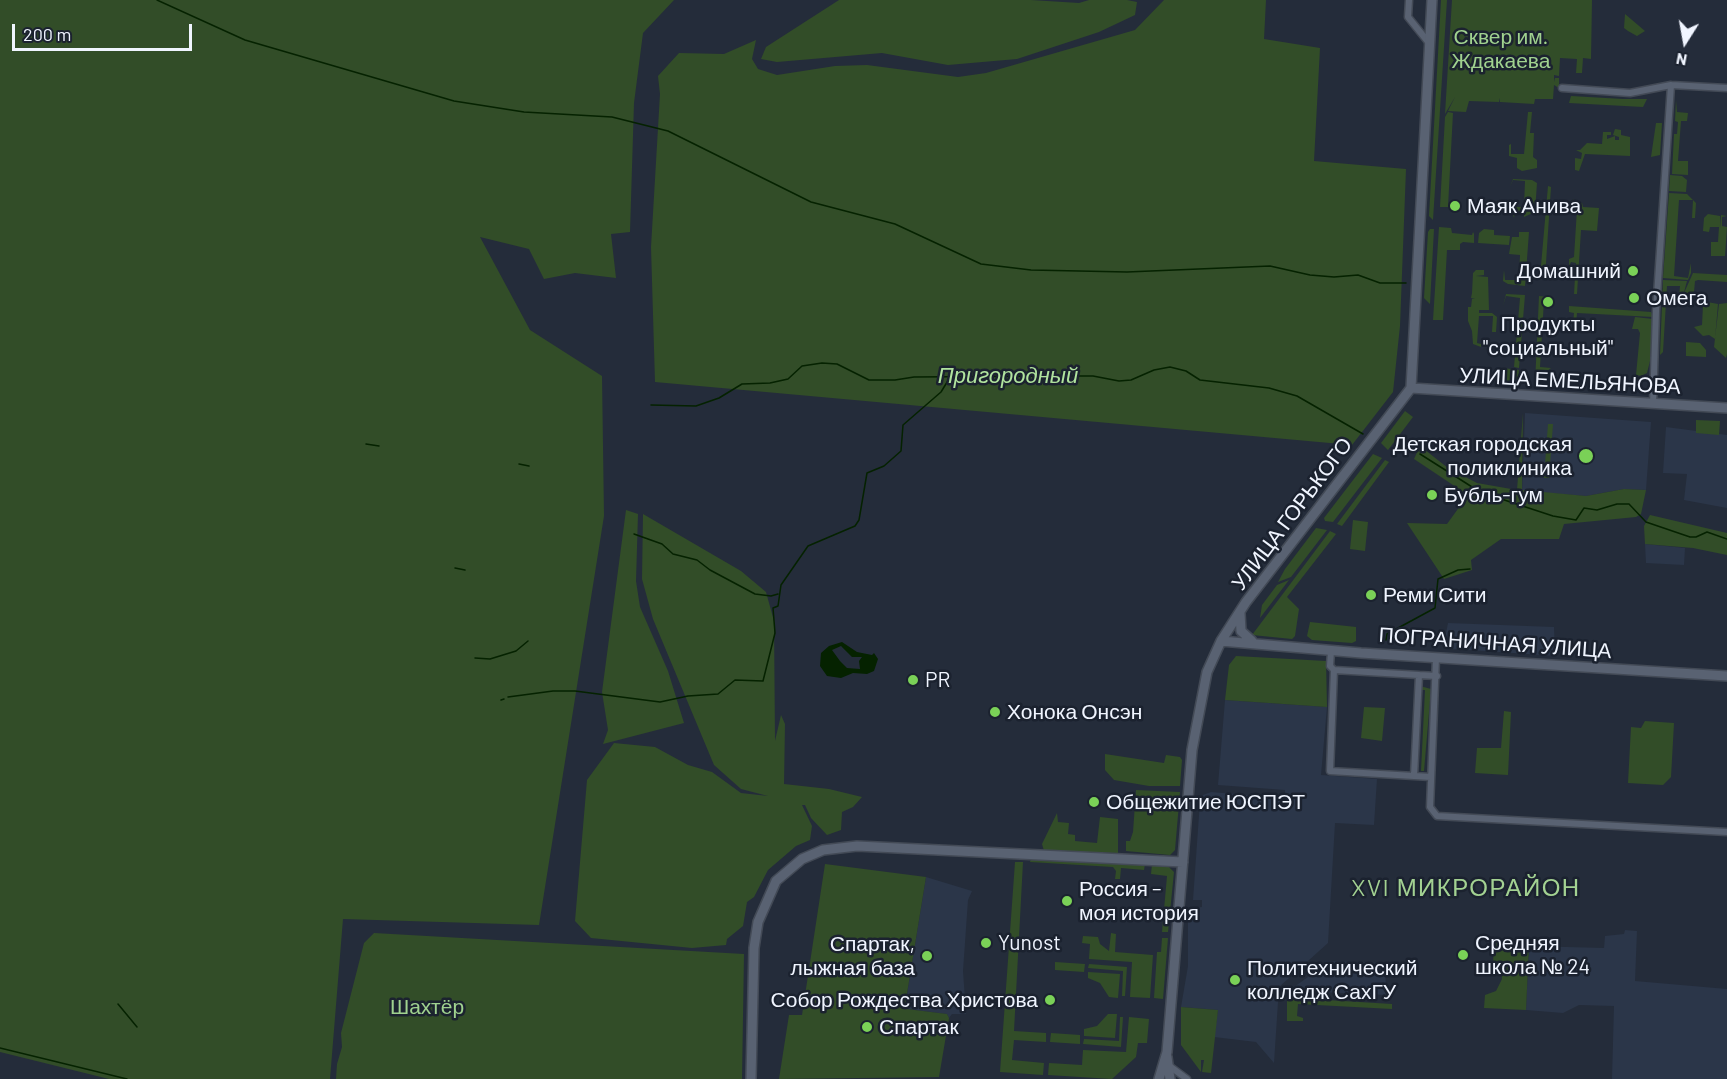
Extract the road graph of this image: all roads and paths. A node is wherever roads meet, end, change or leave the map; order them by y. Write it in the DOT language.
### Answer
graph roads {
  1 [pos="1409,0"];
  2 [pos="1432,0"];
  3 [pos="1429,44"];
  4 [pos="1671,85"];
  5 [pos="1562,88"];
  6 [pos="1727,88"];
  7 [pos="1411,388"];
  8 [pos="1653,404"];
  9 [pos="1727,408"];
  10 [pos="1240,611"];
  11 [pos="1221,641"];
  12 [pos="1260,645"];
  13 [pos="1331,651"];
  14 [pos="1217,652"];
  15 [pos="1436,658"];
  16 [pos="1334,670"];
  17 [pos="1419,675"];
  18 [pos="1437,676"];
  19 [pos="1727,676"];
  20 [pos="1414,776"];
  21 [pos="1431,777"];
  22 [pos="1727,832"];
  23 [pos="1183,862"];
  24 [pos="1167,1052"];
  25 [pos="1168,1065"];
  26 [pos="751,1079"];
  27 [pos="1159,1079"];
  28 [pos="1170,1079"];
  29 [pos="1187,1079"];
  1 -- 3 [label="street"];
  2 -- 3 [label="main road"];
  3 -- 7 [label="main road"];
  4 -- 5 [label="street"];
  4 -- 6 [label="street"];
  4 -- 8 [label="street"];
  7 -- 8 [label="main road, УЛИЦА ЕМЕЛЬЯНОВА"];
  7 -- 10 [label="main road, УЛИЦА ГОРЬКОГО"];
  8 -- 9 [label="main road, УЛИЦА ЕМЕЛЬЯНОВА"];
  10 -- 11 [label="main road, УЛИЦА ГОРЬКОГО"];
  10 -- 12 [label="main road"];
  11 -- 12 [label="main road, ПОГРАНИЧНАЯ УЛИЦА"];
  11 -- 14 [label="main road, УЛИЦА ГОРЬКОГО"];
  12 -- 13 [label="main road, ПОГРАНИЧНАЯ УЛИЦА"];
  12 -- 14 [label="main road, ПОГРАНИЧНАЯ УЛИЦА"];
  13 -- 15 [label="main road, ПОГРАНИЧНАЯ УЛИЦА"];
  13 -- 16 [label="street"];
  14 -- 23 [label="main road, УЛИЦА ГОРЬКОГО"];
  15 -- 18 [label="street"];
  15 -- 19 [label="main road, ПОГРАНИЧНАЯ УЛИЦА"];
  16 -- 17 [label="street"];
  16 -- 20 [label="street"];
  17 -- 18 [label="street"];
  17 -- 20 [label="street"];
  18 -- 21 [label="street"];
  20 -- 21 [label="street"];
  21 -- 22 [label="street"];
  23 -- 24 [label="main road, УЛИЦА ГОРЬКОГО"];
  23 -- 26 [label="main road"];
  24 -- 25 [label="main road, УЛИЦА ГОРЬКОГО"];
  24 -- 27 [label="main road, УЛИЦА ГОРЬКОГО"];
  25 -- 28 [label="main road, УЛИЦА ГОРЬКОГО"];
  25 -- 29 [label="street"];
}
